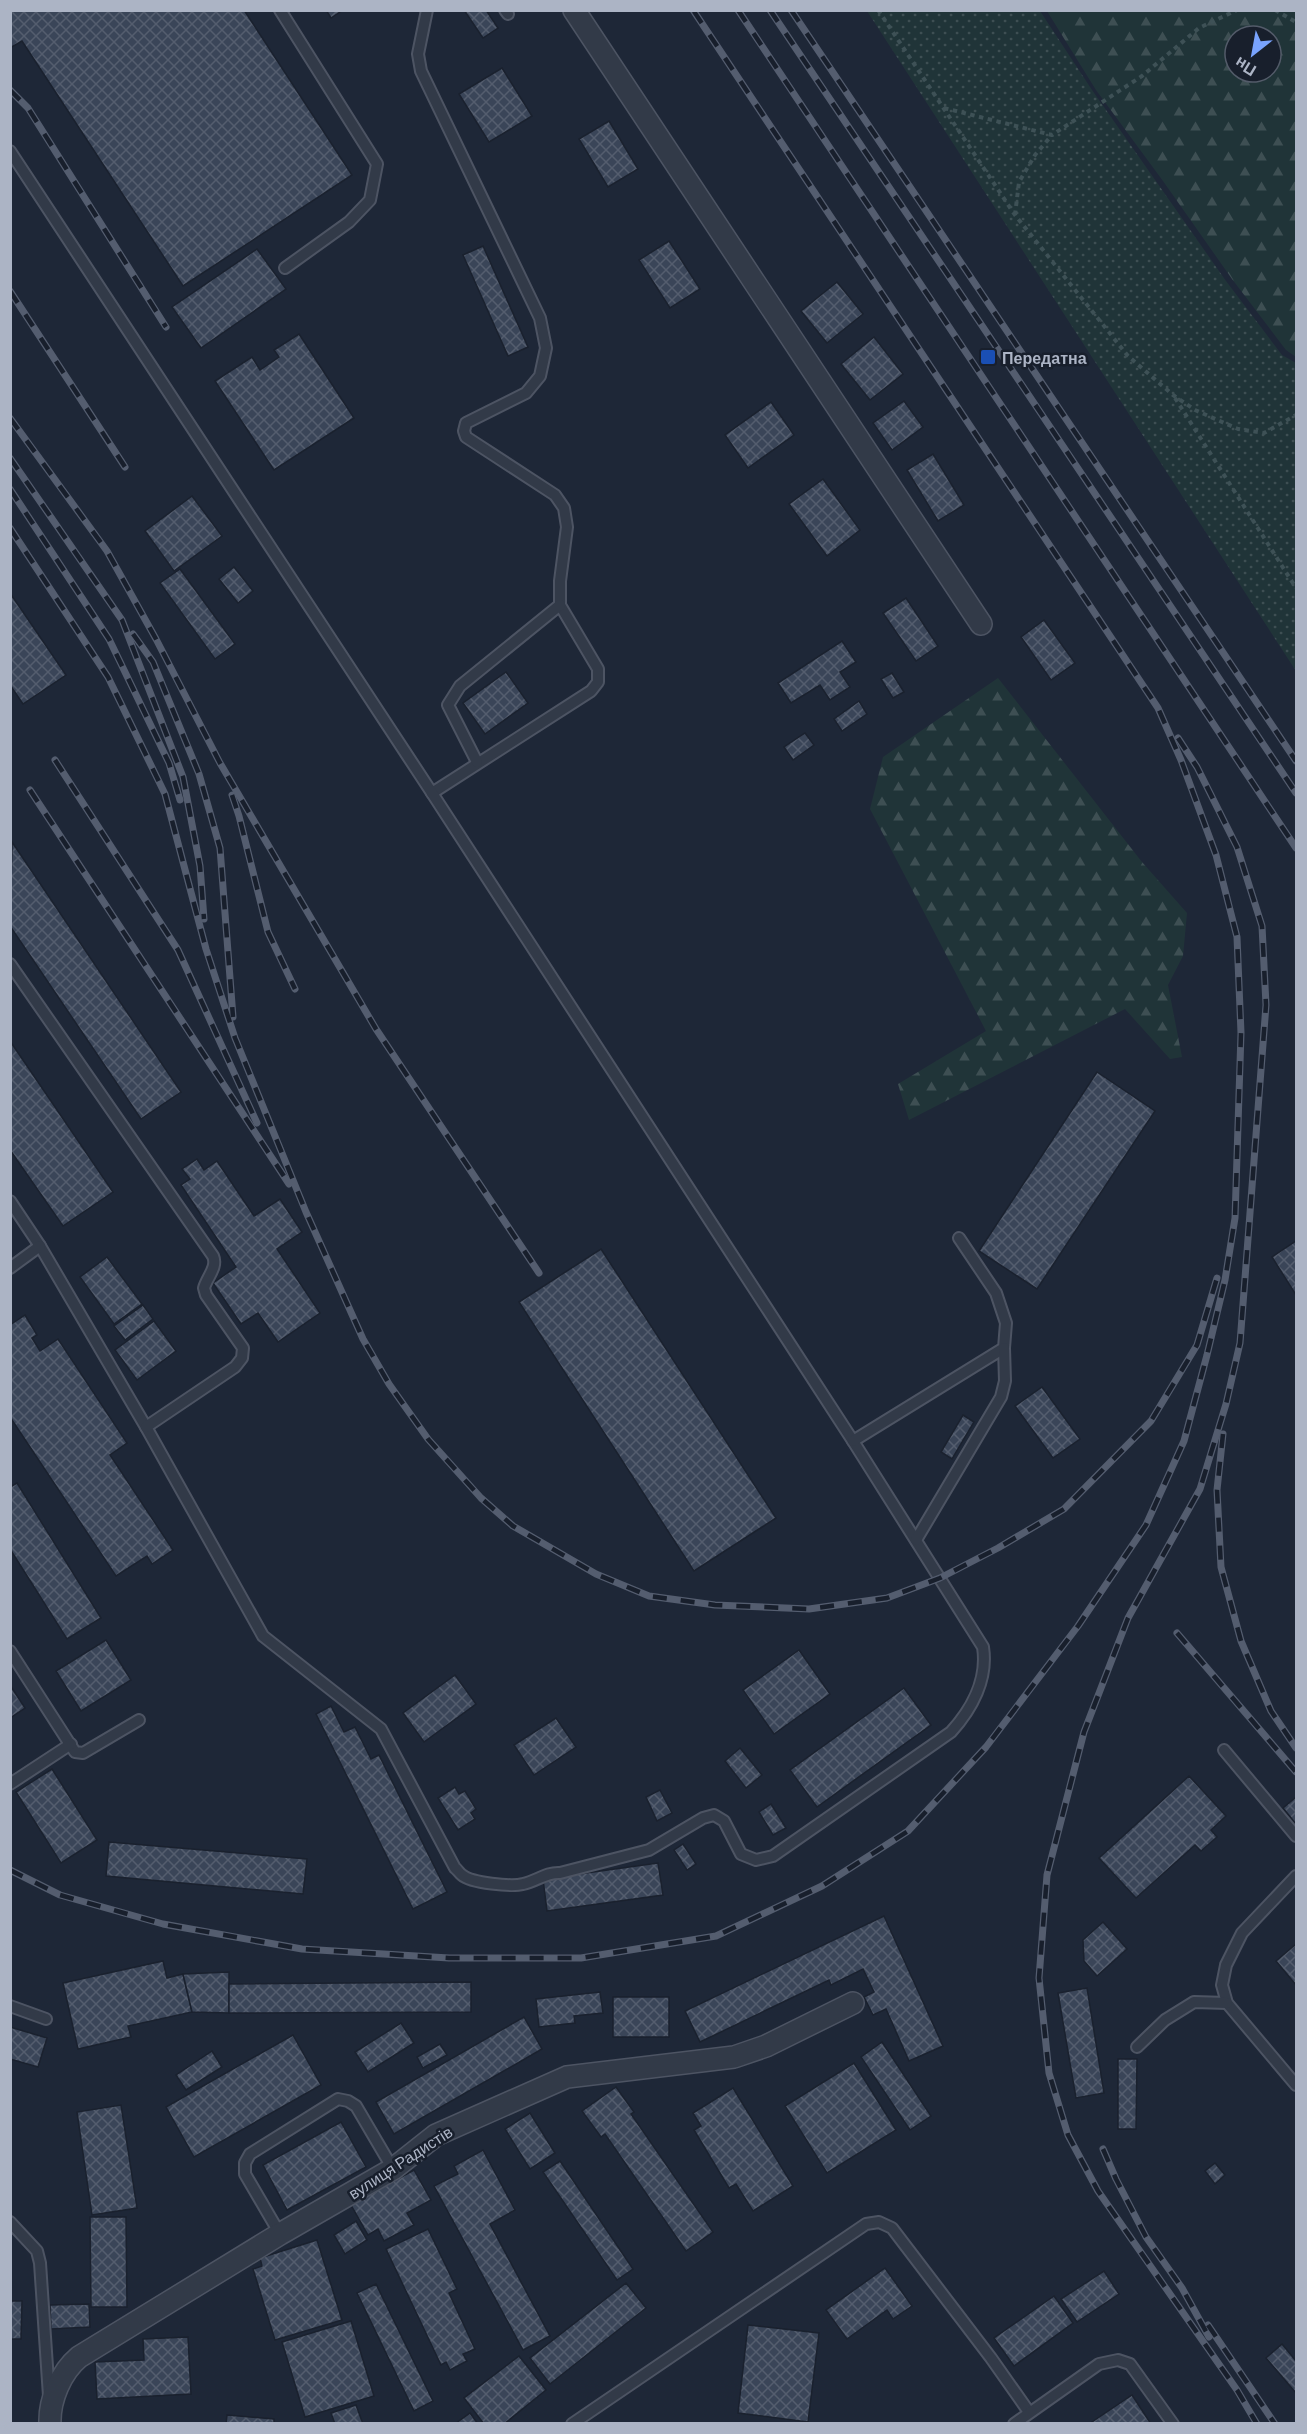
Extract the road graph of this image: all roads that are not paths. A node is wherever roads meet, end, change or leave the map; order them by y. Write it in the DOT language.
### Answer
graph roads {
  1 [pos="280,10"];
  2 [pos="427,10"];
  3 [pos="574,10"];
  4 [pos="10,152"];
  5 [pos="285,268"];
  6 [pos="560,605"];
  7 [pos="981,624"];
  8 [pos="477,762"];
  9 [pos="432,793"];
  10 [pos="10,964"];
  11 [pos="11,1202"];
  12 [pos="959,1238"];
  13 [pos="40,1246"];
  14 [pos="10,1268"];
  15 [pos="1004,1348"];
  16 [pos="146,1427"];
  17 [pos="853,1441"];
  18 [pos="916,1540"];
  19 [pos="10,1651"];
  20 [pos="139,1720"];
  21 [pos="71,1744"];
  22 [pos="1224,1749"];
  23 [pos="10,1785"];
  24 [pos="1296,1836"];
  25 [pos="1296,1875"];
  26 [pos="853,2002"];
  27 [pos="1227,2003"];
  28 [pos="10,2006"];
  29 [pos="46,2019"];
  30 [pos="1137,2047"];
  31 [pos="1296,2085"];
  32 [pos="393,2169"];
  33 [pos="10,2222"];
  34 [pos="280,2234"];
  35 [pos="1029,2412"];
  36 [pos="49,2415"];
  37 [pos="572,2424"];
  38 [pos="1014,2424"];
  39 [pos="1173,2424"];
  1 -- 5 [label="lane"];
  2 -- 6 [label="lane"];
  3 -- 7 [label="street"];
  4 -- 9 [label="lane"];
  6 -- 8 [label="lane"];
  6 -- 8 [label="lane"];
  8 -- 9 [label="lane"];
  9 -- 17 [label="lane"];
  10 -- 16 [label="lane"];
  11 -- 13 [label="lane"];
  12 -- 15 [label="lane"];
  13 -- 14 [label="lane"];
  13 -- 16 [label="lane"];
  15 -- 17 [label="lane"];
  15 -- 18 [label="lane"];
  16 -- 18 [label="lane"];
  17 -- 18 [label="lane"];
  19 -- 21 [label="lane"];
  20 -- 21 [label="lane"];
  21 -- 23 [label="lane"];
  22 -- 24 [label="lane"];
  25 -- 27 [label="lane"];
  26 -- 32 [label="street, вулиця Радистів"];
  27 -- 30 [label="lane"];
  27 -- 31 [label="lane"];
  28 -- 29 [label="lane"];
  32 -- 34 [label="street, вулиця Радистів"];
  32 -- 34 [label="lane"];
  33 -- 36 [label="lane"];
  34 -- 36 [label="street, вулиця Радистів"];
  35 -- 37 [label="lane"];
  35 -- 38 [label="lane"];
  35 -- 39 [label="lane"];
}
